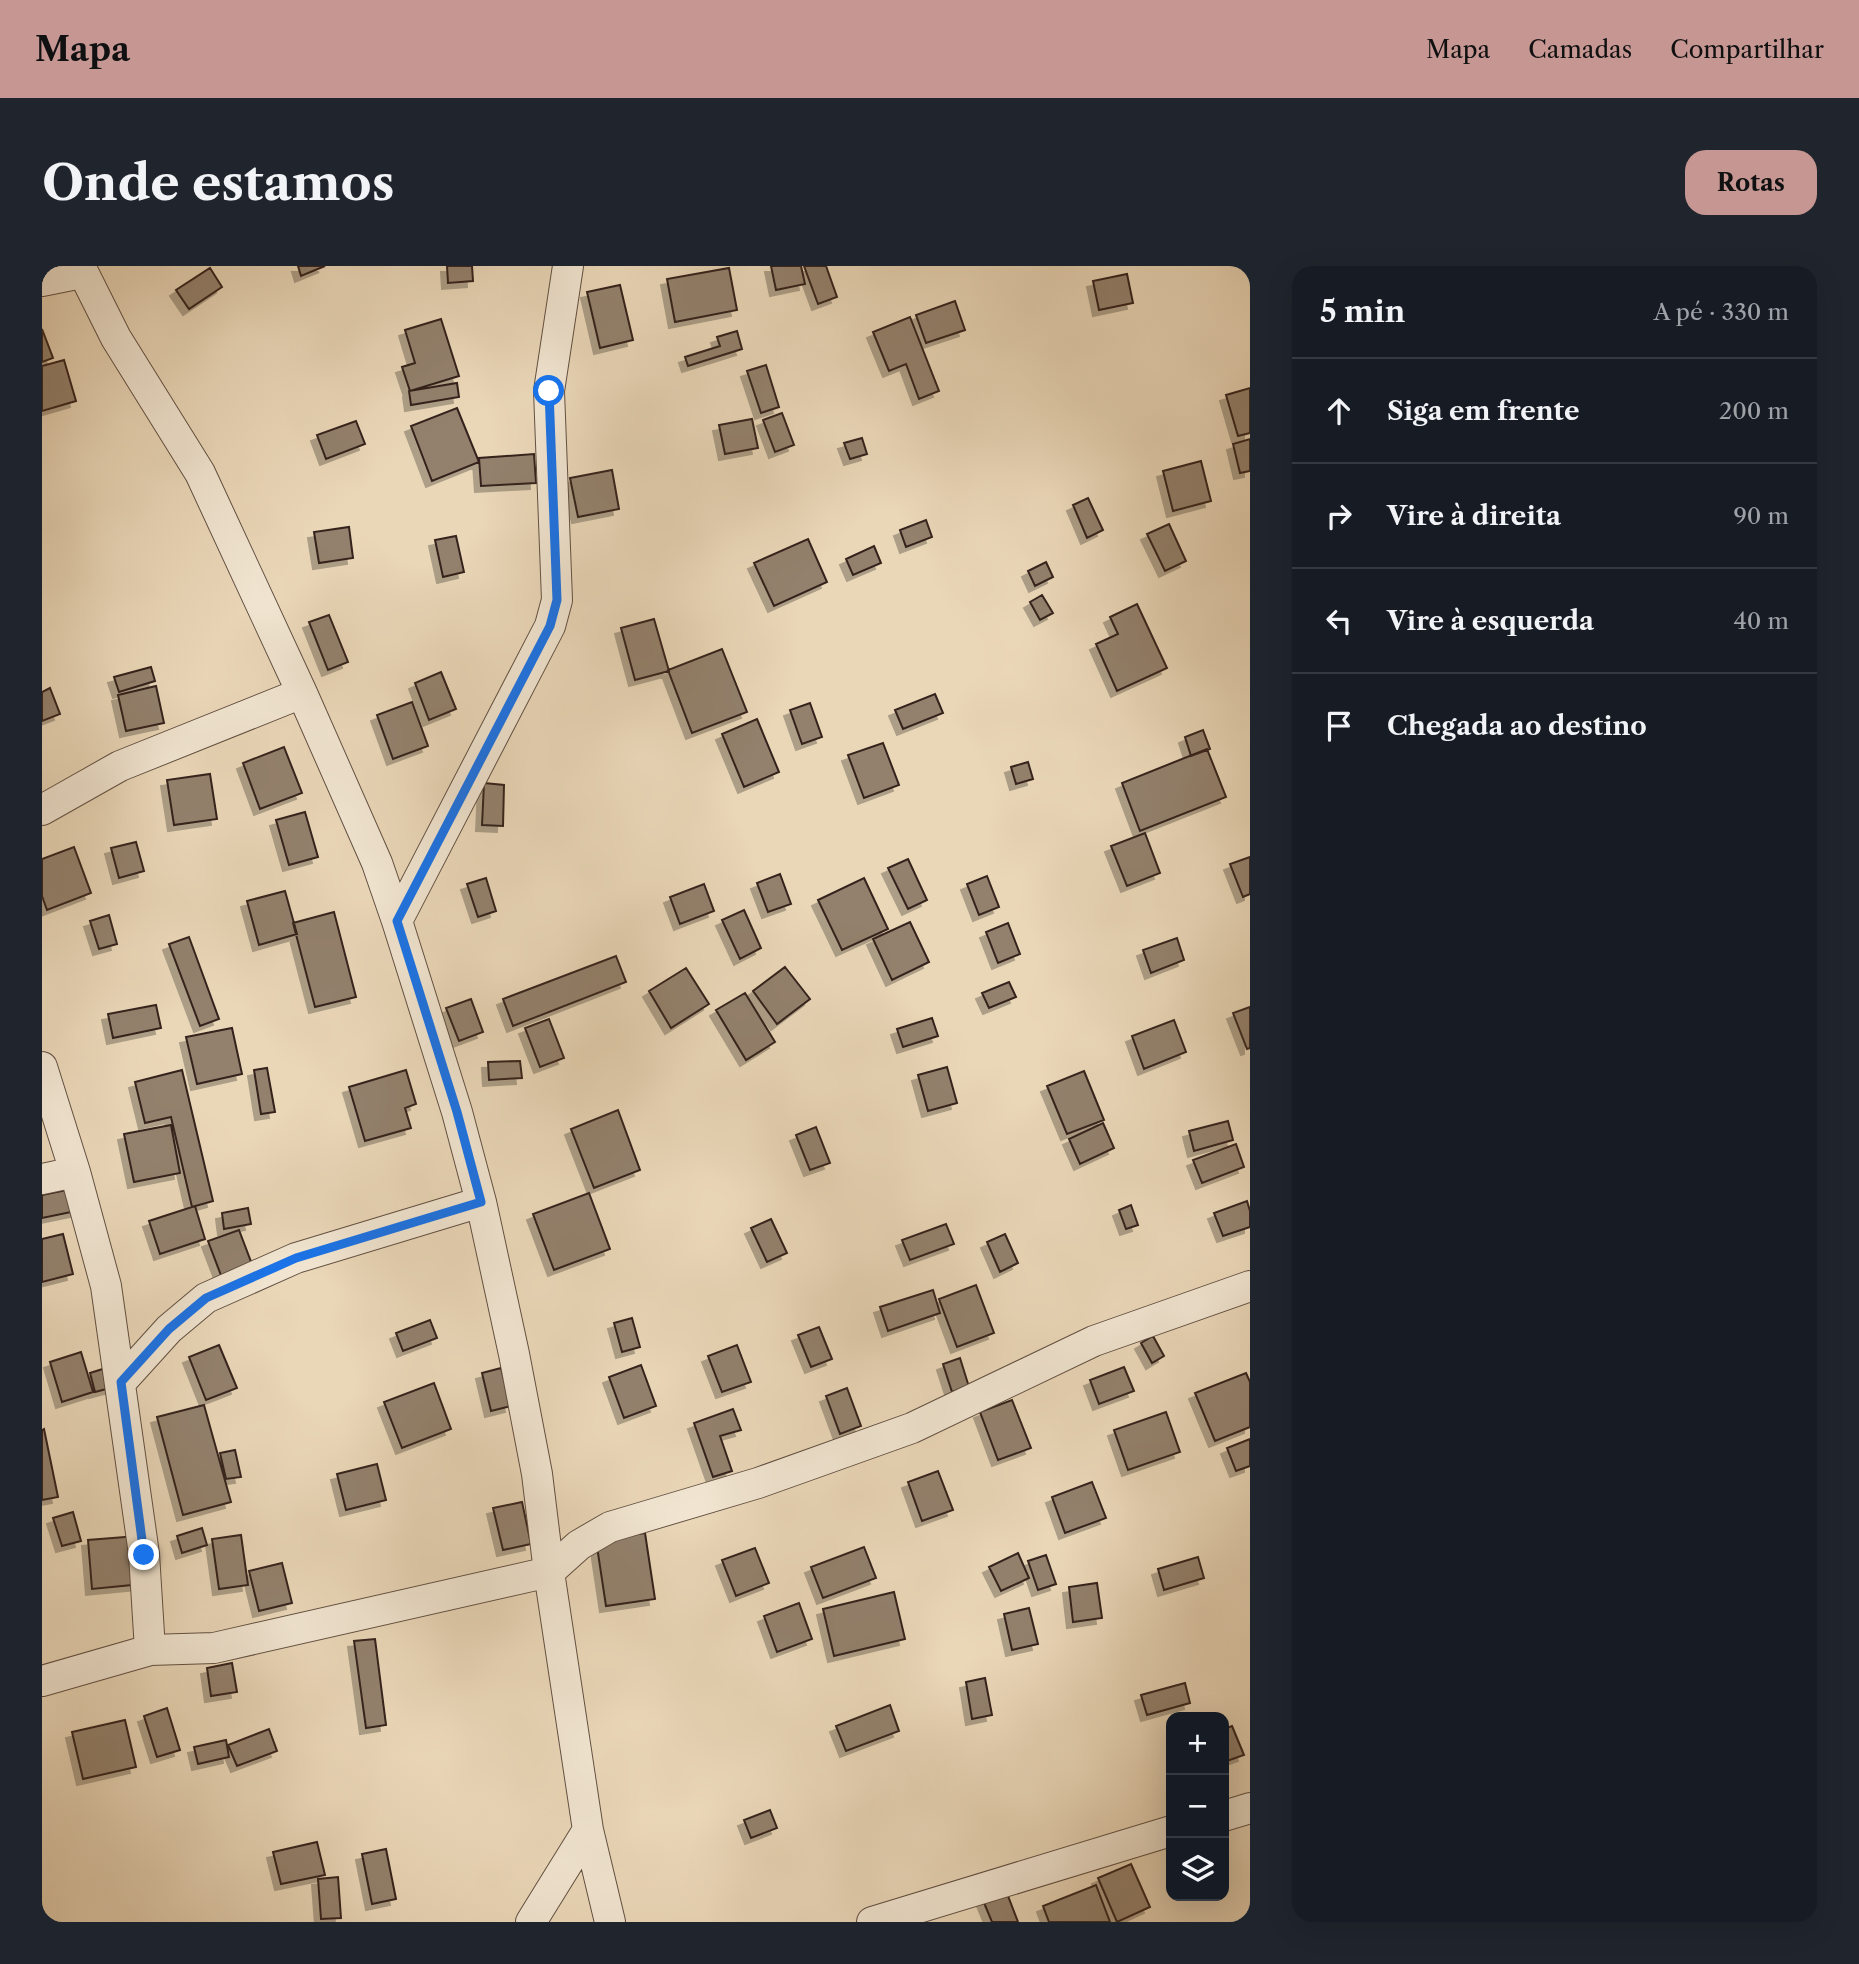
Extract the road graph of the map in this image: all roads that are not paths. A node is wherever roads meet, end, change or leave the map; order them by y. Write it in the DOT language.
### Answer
graph roads {
  1 [pos="568,266"];
  2 [pos="81,269"];
  3 [pos="42,281"];
  4 [pos="302,693"];
  5 [pos="42,810"];
  6 [pos="397,921"];
  7 [pos="42,1067"];
  8 [pos="75,1172"];
  9 [pos="42,1179"];
  10 [pos="481,1202"];
  11 [pos="1250,1286"];
  12 [pos="121,1382"];
  13 [pos="549,1572"];
  14 [pos="150,1650"];
  15 [pos="42,1681"];
  16 [pos="1250,1808"];
  17 [pos="1229,1814"];
  18 [pos="587,1830"];
  19 [pos="1166,1834"];
  20 [pos="531,1922"];
  21 [pos="610,1922"];
  22 [pos="872,1922"];
  1 -- 6 [label="street"];
  2 -- 3 [label="street"];
  2 -- 4 [label="street"];
  4 -- 5 [label="street"];
  4 -- 6 [label="street"];
  6 -- 10 [label="street"];
  7 -- 8 [label="street"];
  8 -- 9 [label="street"];
  8 -- 12 [label="street"];
  10 -- 12 [label="street"];
  10 -- 13 [label="street"];
  11 -- 13 [label="street"];
  12 -- 14 [label="street"];
  13 -- 14 [label="street"];
  13 -- 18 [label="street"];
  14 -- 15 [label="street"];
  16 -- 17 [label="street"];
  18 -- 20 [label="street"];
  18 -- 21 [label="street"];
  19 -- 22 [label="street"];
}
